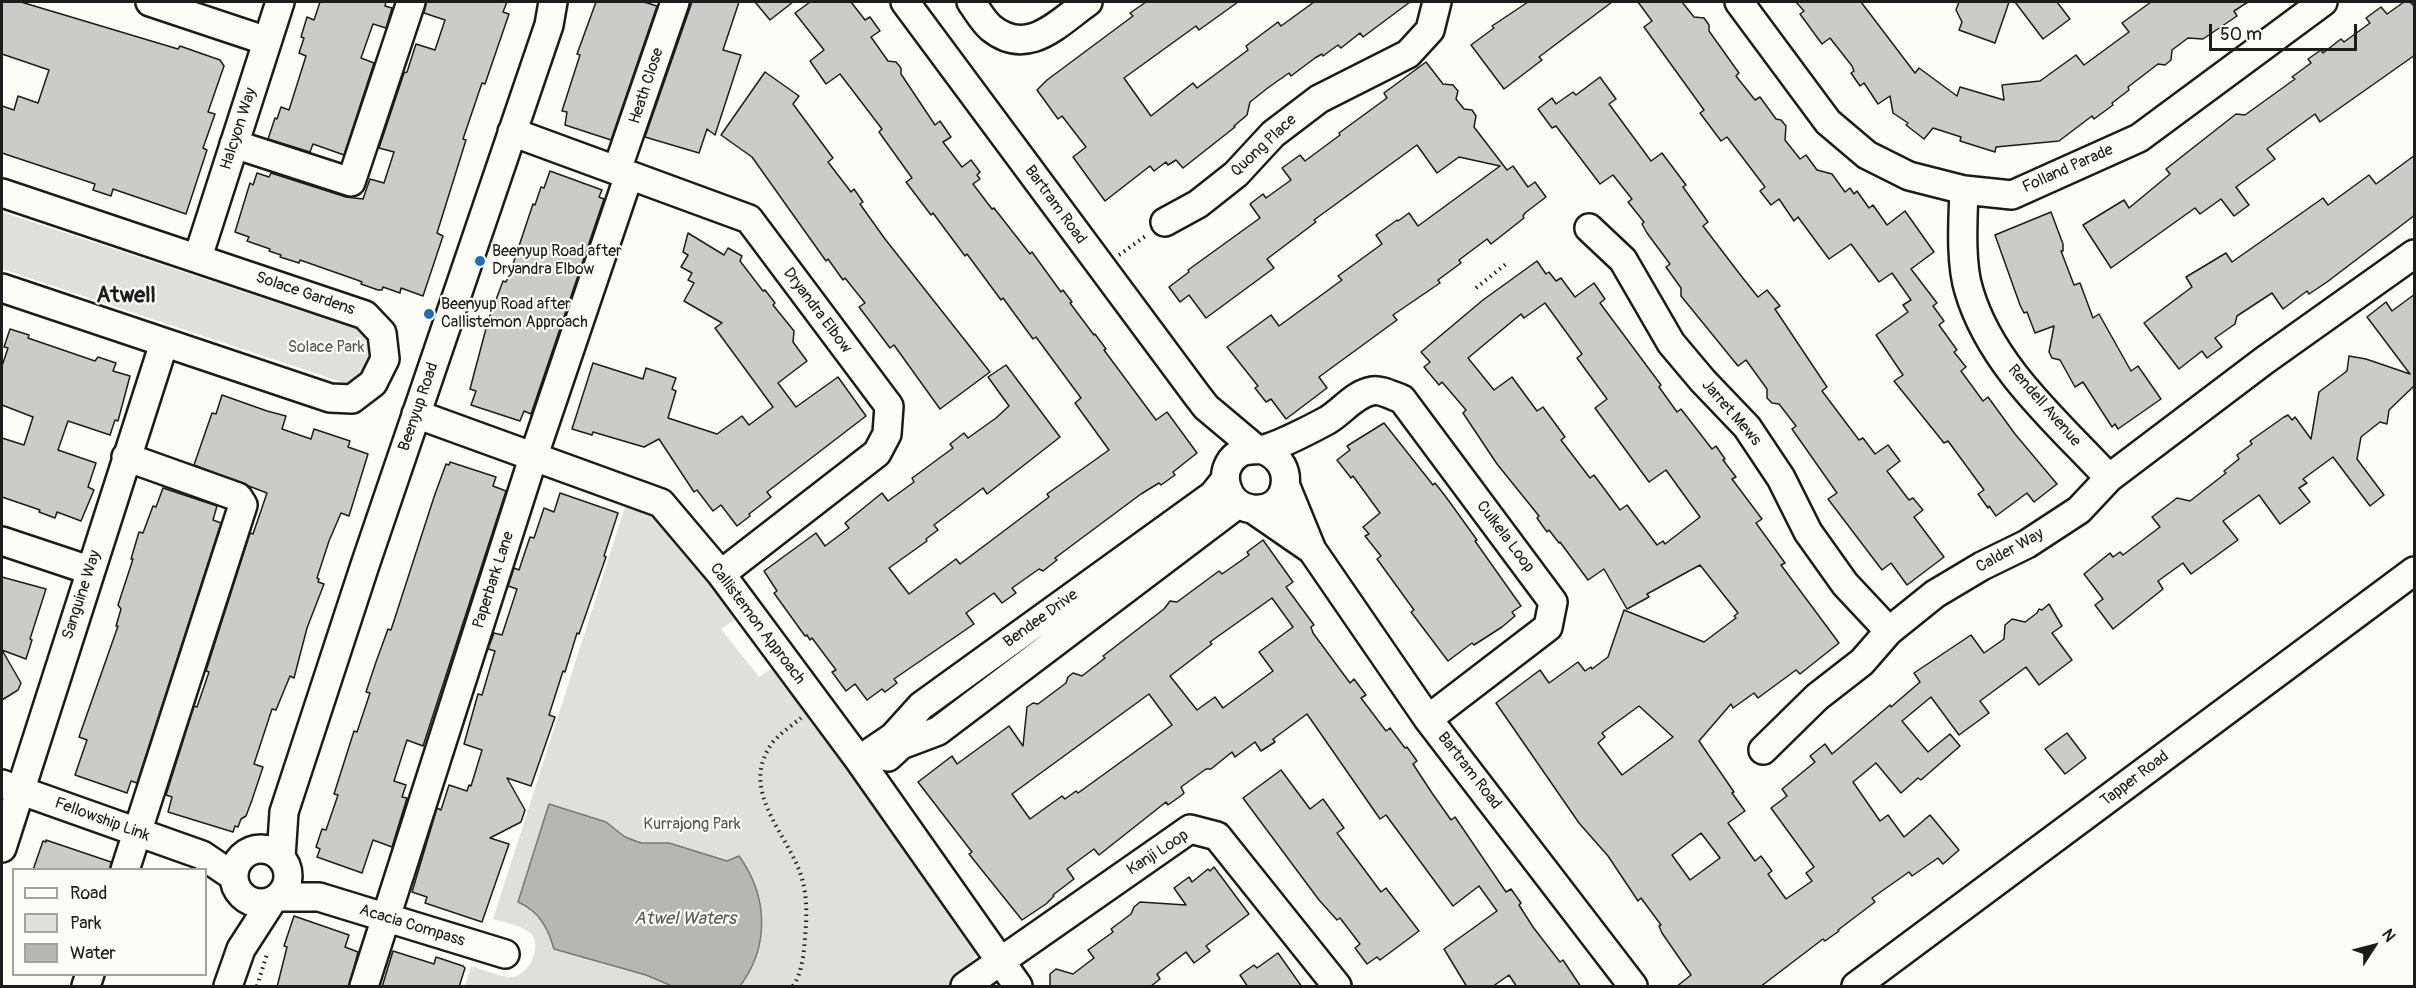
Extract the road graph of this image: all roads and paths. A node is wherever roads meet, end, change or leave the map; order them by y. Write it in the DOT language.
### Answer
graph roads {
  1 [pos="150,2"];
  2 [pos="280,2"];
  3 [pos="411,2"];
  4 [pos="553,2"];
  5 [pos="675,2"];
  6 [pos="905,2"];
  7 [pos="971,2"];
  8 [pos="1088,2"];
  9 [pos="1437,2"];
  10 [pos="1739,2"];
  11 [pos="2323,2"];
  12 [pos="267,41"];
  13 [pos="512,132"];
  14 [pos="234,144"];
  15 [pos="623,172"];
  16 [pos="1964,190"];
  17 [pos="2,193"];
  18 [pos="1165,222"];
  19 [pos="1589,228"];
  20 [pos="2415,254"];
  21 [pos="198,257"];
  22 [pos="1506,264"];
  23 [pos="1102,268"];
  24 [pos="2,288"];
  25 [pos="1476,288"];
  26 [pos="164,343"];
  27 [pos="1206,407"];
  28 [pos="416,414"];
  29 [pos="1328,420"];
  30 [pos="1259,449"];
  31 [pos="126,458"];
  32 [pos="533,458"];
  33 [pos="1225,476"];
  34 [pos="2109,478"];
  35 [pos="1286,480"];
  36 [pos="1246,507"];
  37 [pos="2,541"];
  38 [pos="1312,550"];
  39 [pos="89,570"];
  40 [pos="2415,572"];
  41 [pos="721,574"];
  42 [pos="1889,631"];
  43 [pos="1428,718"];
  44 [pos="808,720"];
  45 [pos="1763,750"];
  46 [pos="864,768"];
  47 [pos="11,788"];
  48 [pos="137,832"];
  49 [pos="2,848"];
  50 [pos="257,867"];
  51 [pos="125,868"];
  52 [pos="319,897"];
  53 [pos="275,899"];
  54 [pos="387,917"];
  55 [pos="241,949"];
  56 [pos="505,954"];
  57 [pos="1000,961"];
  58 [pos="228,987"];
  59 [pos="364,987"];
  60 [pos="793,987"];
  61 [pos="965,987"];
  62 [pos="1018,987"];
  63 [pos="1337,987"];
  64 [pos="1633,987"];
  65 [pos="1856,987"];
  1 -- 12 [label="street"];
  2 -- 12 [label="street, Halcyon Way"];
  3 -- 14 [label="street"];
  4 -- 13 [label="street, Beenyup Road"];
  5 -- 15 [label="street, Heath Close"];
  6 -- 23 [label="street, Bartram Road"];
  7 -- 8 [label="street"];
  9 -- 18 [label="street, Quong Place"];
  10 -- 16 [label="street, Folland Parade"];
  11 -- 16 [label="street, Folland Parade"];
  12 -- 14 [label="street, Halcyon Way"];
  13 -- 15 [label="street, Dryandra Elbow"];
  13 -- 28 [label="street, Beenyup Road"];
  14 -- 21 [label="street, Halcyon Way"];
  15 -- 32 [label="street, Paperbark Lane"];
  15 -- 41 [label="street, Dryandra Elbow"];
  16 -- 34 [label="street, Rendell Avenue"];
  17 -- 21 [label="street, Solace Gardens"];
  18 -- 23 [label="path"];
  19 -- 42 [label="street, Jarret Mews"];
  20 -- 34 [label="street, Calder Way"];
  21 -- 26 [label="street, Solace Gardens"];
  22 -- 25 [label="path"];
  23 -- 27 [label="street, Bartram Road"];
  24 -- 26 [label="street, Solace Gardens"];
  26 -- 31 [label="street, Sanguine Way"];
  27 -- 30 [label="street, Bartram Road"];
  27 -- 33 [label="street, Bartram Road"];
  28 -- 32 [label="street, Callistemon Approach"];
  28 -- 50 [label="street, Beenyup Road"];
  29 -- 30 [label="street, Culkela Loop"];
  29 -- 35 [label="street, Culkela Loop"];
  29 -- 43 [label="street, Culkela Loop"];
  30 -- 33 [label="street"];
  30 -- 35 [label="street"];
  31 -- 39 [label="street, Sanguine Way"];
  31 -- 48 [label="street"];
  32 -- 41 [label="street, Callistemon Approach"];
  32 -- 54 [label="street, Paperbark Lane"];
  33 -- 36 [label="street"];
  33 -- 46 [label="street, Bendee Drive"];
  34 -- 42 [label="street, Calder Way"];
  35 -- 36 [label="street"];
  35 -- 38 [label="street, Bartram Road"];
  36 -- 38 [label="street, Bartram Road"];
  36 -- 46 [label="street, Bendee Drive"];
  37 -- 39 [label="street"];
  38 -- 43 [label="street, Bartram Road"];
  39 -- 47 [label="street, Sanguine Way"];
  40 -- 65 [label="street, Tapper Road"];
  41 -- 46 [label="street, Callistemon Approach"];
  42 -- 45 [label="street, Calder Way"];
  43 -- 64 [label="street, Bartram Road"];
  44 -- 60 [label="path"];
  46 -- 57 [label="street, Callistemon Approach"];
  47 -- 48 [label="street, Fellowship Link"];
  47 -- 49 [label="street, Sanguine Way"];
  48 -- 50 [label="street, Fellowship Link"];
  48 -- 51 [label="street"];
  50 -- 52 [label="street, Acacia Compass"];
  50 -- 53 [label="street, Beenyup Road"];
  50 -- 53 [label="street"];
  50 -- 55 [label="street, Beenyup Road"];
  52 -- 53 [label="street, Acacia Compass"];
  52 -- 54 [label="street, Acacia Compass"];
  53 -- 55 [label="street, Beenyup Road"];
  54 -- 56 [label="street, Acacia Compass"];
  54 -- 59 [label="street, Paperbark Lane"];
  55 -- 58 [label="street, Beenyup Road"];
  57 -- 61 [label="street, Kanji Loop"];
  57 -- 62 [label="street"];
  57 -- 63 [label="street, Kanji Loop"];
}
